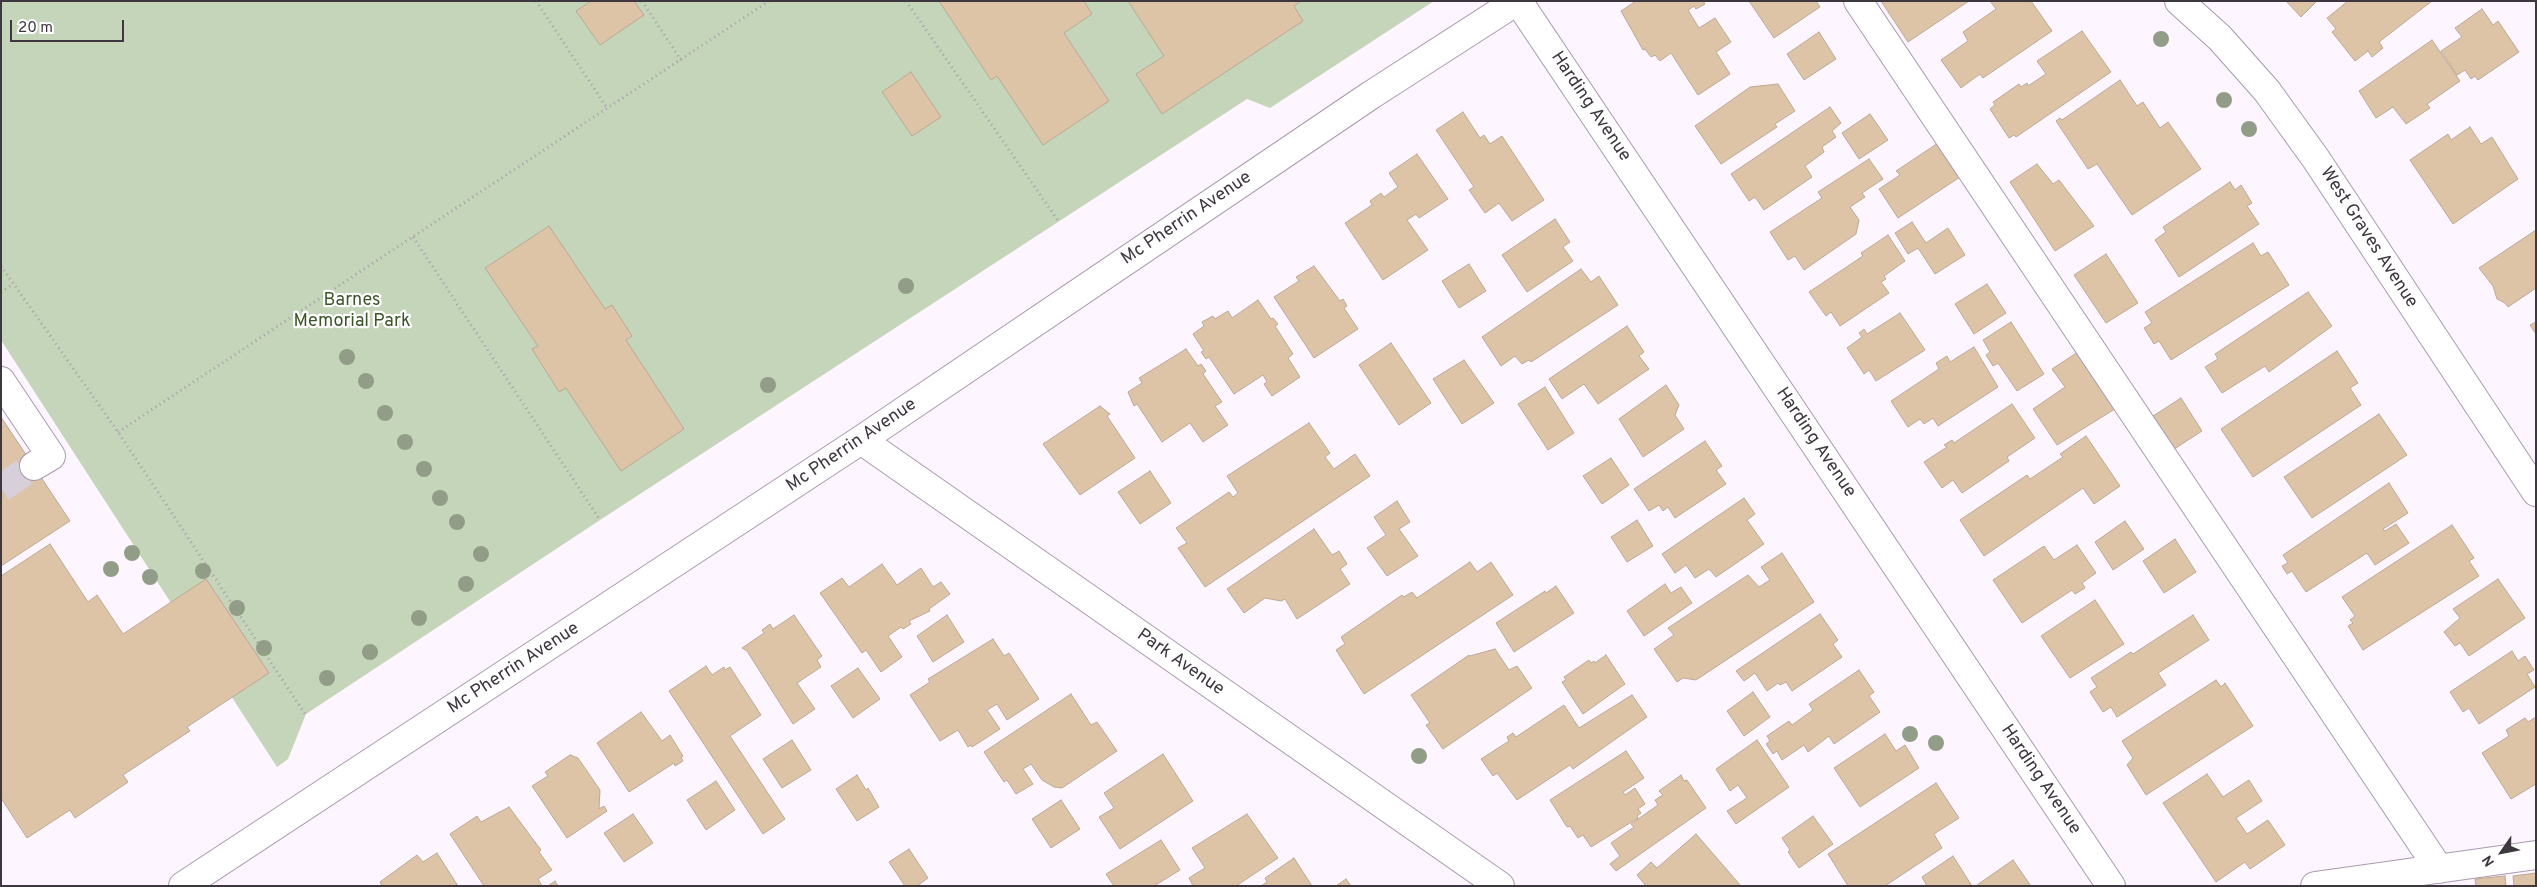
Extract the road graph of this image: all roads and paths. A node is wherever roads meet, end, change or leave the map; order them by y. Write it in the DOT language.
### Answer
graph roads {
  1 [pos="536,1"];
  2 [pos="642,1"];
  3 [pos="770,1"];
  4 [pos="906,1"];
  5 [pos="1518,1"];
  6 [pos="1858,1"];
  7 [pos="2179,1"];
  8 [pos="681,60"];
  9 [pos="607,108"];
  10 [pos="1059,222"];
  11 [pos="413,237"];
  12 [pos="1,266"];
  13 [pos="13,284"];
  14 [pos="1,292"];
  15 [pos="1,380"];
  16 [pos="118,432"];
  17 [pos="861,440"];
  18 [pos="34,466"];
  19 [pos="2536,492"];
  20 [pos="600,520"];
  21 [pos="305,714"];
  22 [pos="2536,855"];
  23 [pos="2439,869"];
  24 [pos="183,886"];
  25 [pos="1500,886"];
  26 [pos="2111,886"];
  27 [pos="2315,886"];
  1 -- 9 [label="path"];
  2 -- 8 [label="path"];
  3 -- 8 [label="path"];
  4 -- 10 [label="path"];
  5 -- 17 [label="street, Mc Pherrin Avenue"];
  5 -- 26 [label="street, Harding Avenue"];
  6 -- 23 [label="street"];
  7 -- 19 [label="street, West Graves Avenue"];
  8 -- 9 [label="path"];
  9 -- 11 [label="path"];
  11 -- 16 [label="path"];
  11 -- 20 [label="path"];
  12 -- 13 [label="path"];
  13 -- 14 [label="path"];
  13 -- 16 [label="path"];
  15 -- 18 [label="street"];
  16 -- 21 [label="path"];
  17 -- 24 [label="street, Mc Pherrin Avenue"];
  17 -- 25 [label="street, Park Avenue"];
  22 -- 23 [label="street"];
  23 -- 27 [label="street"];
}
